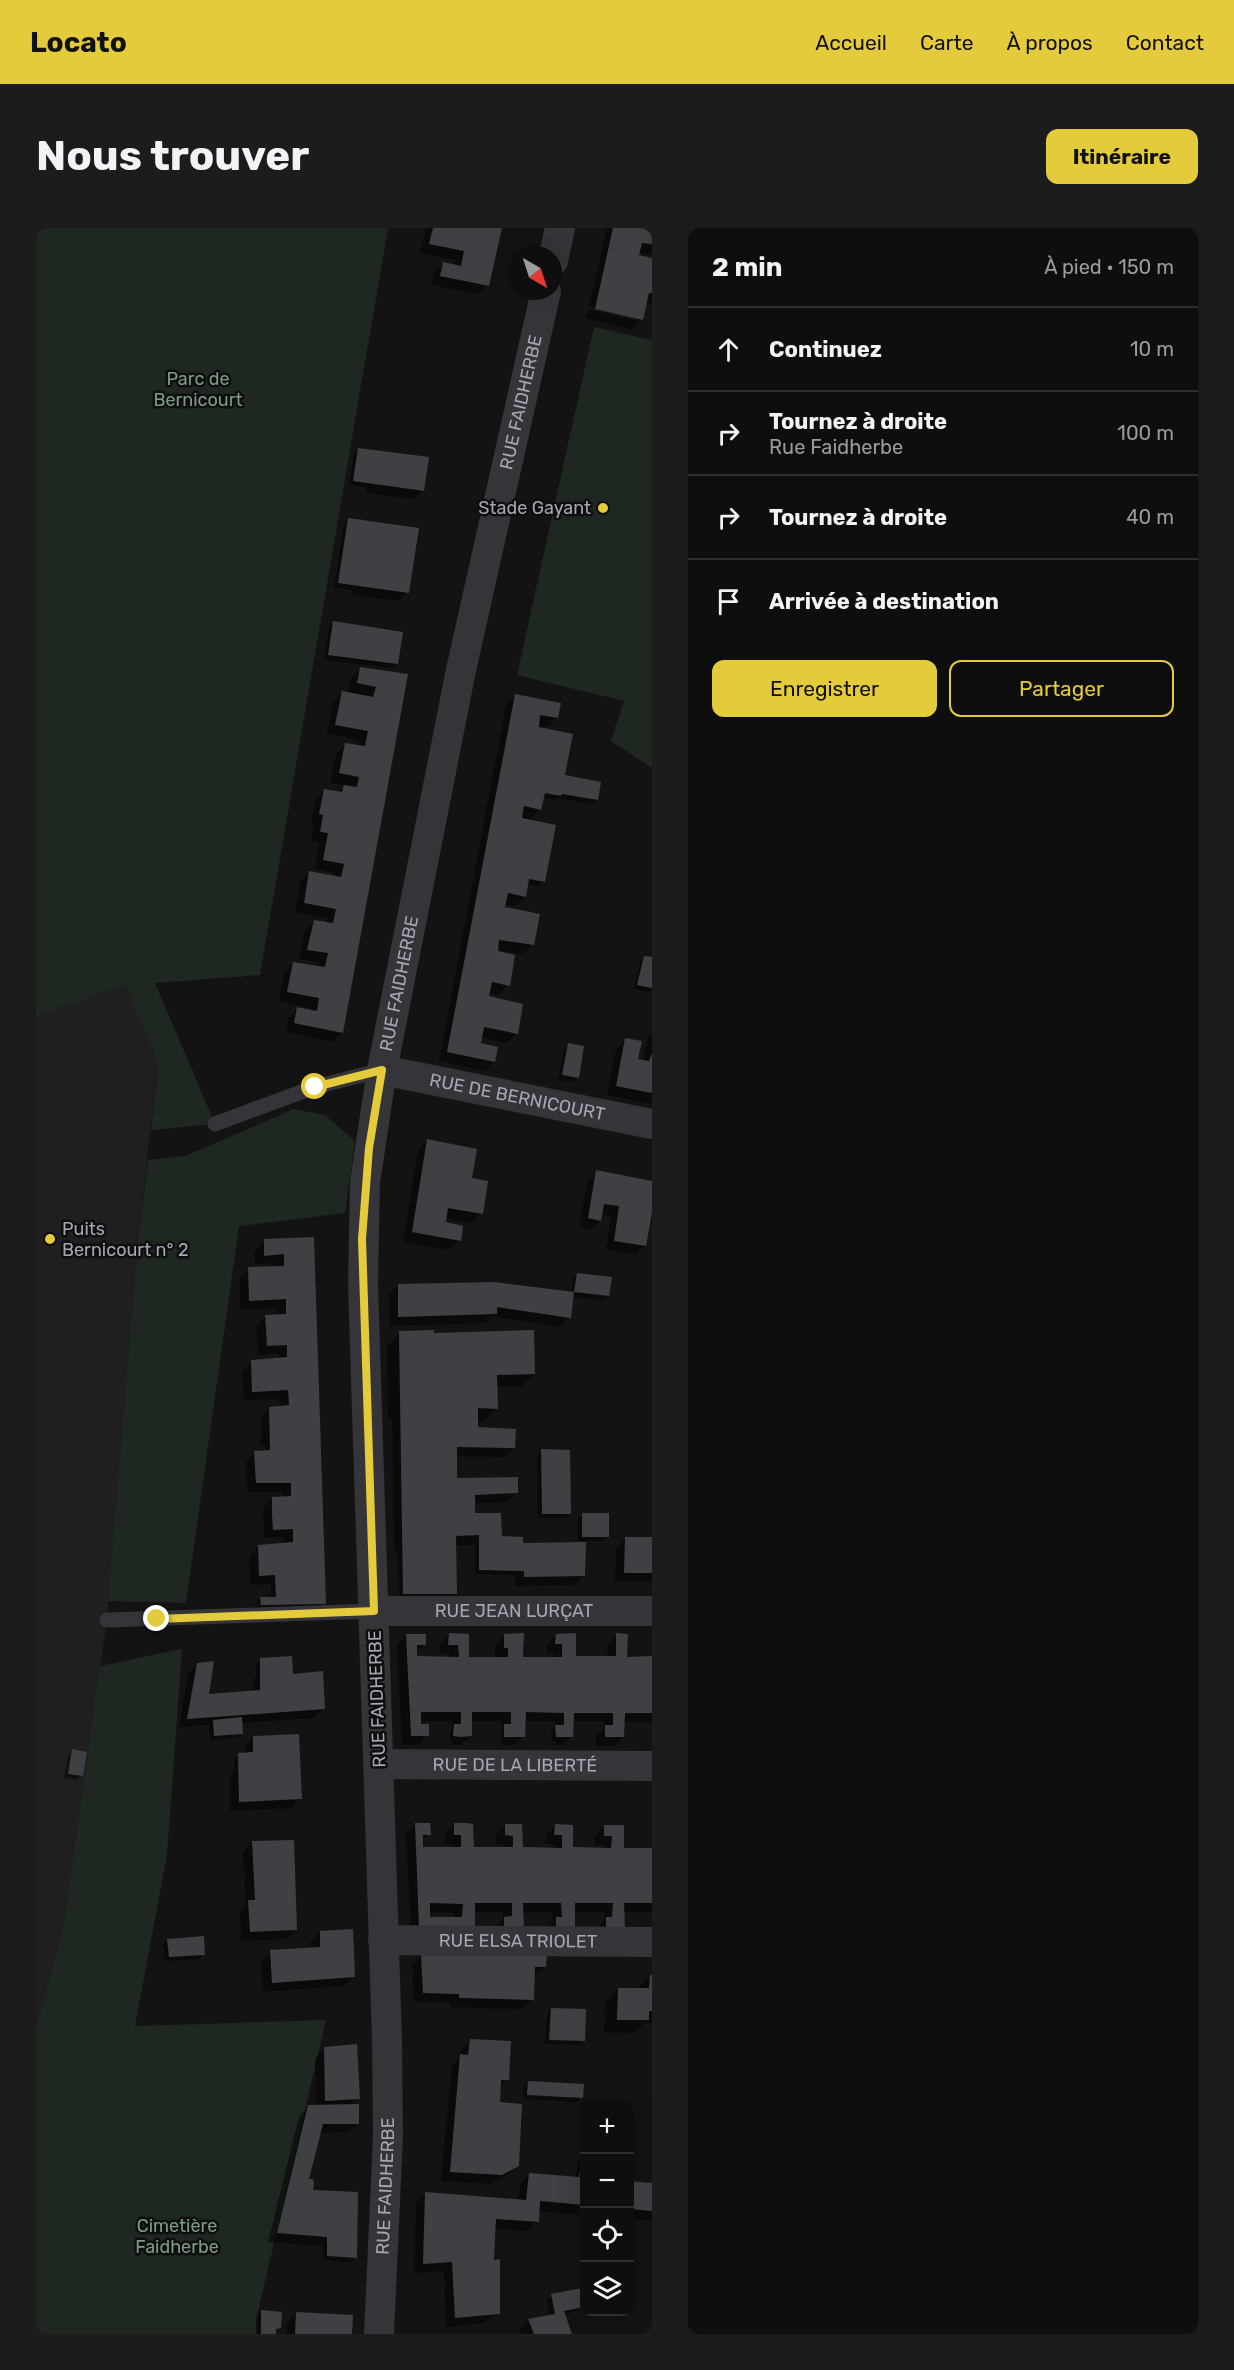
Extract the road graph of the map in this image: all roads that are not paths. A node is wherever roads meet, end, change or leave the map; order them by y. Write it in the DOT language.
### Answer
graph roads {
  1 [pos="560,228"];
  2 [pos="556,246"];
  3 [pos="544,300"];
  4 [pos="382,1070"];
  5 [pos="214,1124"];
  6 [pos="652,1124"];
  7 [pos="374,1611"];
  8 [pos="652,1611"];
  9 [pos="107,1620"];
  10 [pos="378,1764"];
  11 [pos="652,1766"];
  12 [pos="383,1940"];
  13 [pos="652,1942"];
  14 [pos="379,2334"];
  1 -- 2 [label="street"];
  3 -- 4 [label="street, RUE FAIDHERBE"];
  4 -- 5 [label="lane"];
  4 -- 6 [label="street, RUE DE BERNICOURT"];
  4 -- 7 [label="street, RUE FAIDHERBE"];
  7 -- 8 [label="street, RUE JEAN LURÇAT"];
  7 -- 9 [label="lane"];
  7 -- 10 [label="street, RUE FAIDHERBE"];
  10 -- 11 [label="street, RUE DE LA LIBERTÉ"];
  10 -- 12 [label="street, RUE FAIDHERBE"];
  12 -- 13 [label="street, RUE ELSA TRIOLET"];
  12 -- 14 [label="street, RUE FAIDHERBE"];
}
